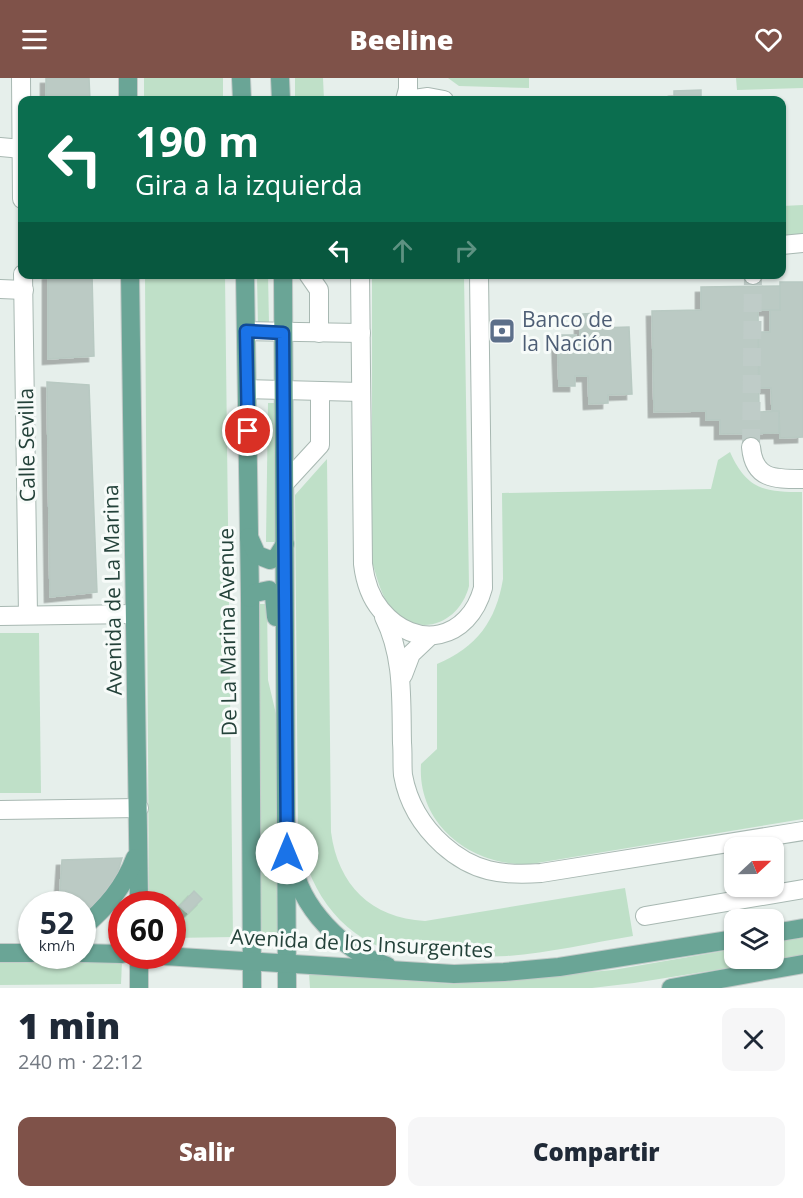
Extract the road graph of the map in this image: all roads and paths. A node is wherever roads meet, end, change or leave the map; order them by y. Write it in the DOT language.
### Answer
graph roads {
  1 [pos="21,78"];
  2 [pos="128,78"];
  3 [pos="241,78"];
  4 [pos="269,78"];
  5 [pos="280,78"];
  6 [pos="408,78"];
  7 [pos="21,96"];
  8 [pos="128,96"];
  9 [pos="242,96"];
  10 [pos="269,96"];
  11 [pos="281,96"];
  12 [pos="407,96"];
  13 [pos="0,147"];
  14 [pos="18,149"];
  15 [pos="803,243"];
  16 [pos="786,245"];
  17 [pos="130,279"];
  18 [pos="245,279"];
  19 [pos="283,279"];
  20 [pos="311,279"];
  21 [pos="360,279"];
  22 [pos="479,279"];
  23 [pos="23,282"];
  24 [pos="0,289"];
  25 [pos="246,331"];
  26 [pos="283,333"];
  27 [pos="319,333"];
  28 [pos="361,333"];
  29 [pos="247,390"];
  30 [pos="284,391"];
  31 [pos="320,392"];
  32 [pos="362,392"];
  33 [pos="752,447"];
  34 [pos="803,479"];
  35 [pos="285,483"];
  36 [pos="248,535"];
  37 [pos="285,544"];
  38 [pos="250,598"];
  39 [pos="381,610"];
  40 [pos="134,614"];
  41 [pos="28,615"];
  42 [pos="0,616"];
  43 [pos="430,636"];
  44 [pos="400,684"];
  45 [pos="286,698"];
  46 [pos="139,808"];
  47 [pos="0,810"];
  48 [pos="803,831"];
  49 [pos="287,832"];
  50 [pos="138,850"];
  51 [pos="803,889"];
  52 [pos="139,891"];
  53 [pos="96,916"];
  54 [pos="645,916"];
  55 [pos="803,928"];
  56 [pos="784,931"];
  57 [pos="724,941"];
  58 [pos="18,952"];
  59 [pos="0,953"];
  60 [pos="186,957"];
  61 [pos="252,960"];
  62 [pos="287,962"];
  63 [pos="803,964"];
  64 [pos="139,969"];
  65 [pos="403,972"];
  66 [pos="140,988"];
  67 [pos="252,988"];
  68 [pos="287,988"];
  69 [pos="670,988"];
  1 -- 7 [label="street"];
  2 -- 8 [label="main road"];
  3 -- 9 [label="main road"];
  4 -- 10 [label="main road"];
  5 -- 11 [label="main road"];
  6 -- 12 [label="street"];
  13 -- 14 [label="street"];
  15 -- 16 [label="street"];
  17 -- 40 [label="main road, Avenida de La Marina"];
  18 -- 25 [label="main road, De La Marina Avenue"];
  19 -- 26 [label="main road"];
  20 -- 27 [label="street"];
  21 -- 28 [label="street"];
  22 -- 43 [label="street"];
  23 -- 24 [label="street"];
  23 -- 41 [label="street, Calle Sevilla"];
  25 -- 26 [label="street"];
  25 -- 29 [label="main road, De La Marina Avenue"];
  26 -- 27 [label="street"];
  26 -- 30 [label="main road"];
  27 -- 28 [label="street"];
  28 -- 32 [label="street"];
  29 -- 30 [label="street"];
  29 -- 36 [label="main road, De La Marina Avenue"];
  30 -- 31 [label="street"];
  30 -- 35 [label="main road"];
  31 -- 32 [label="street"];
  31 -- 35 [label="street"];
  32 -- 39 [label="street"];
  33 -- 34 [label="street"];
  35 -- 37 [label="main road"];
  36 -- 37 [label="main road"];
  36 -- 38 [label="main road, De La Marina Avenue"];
  37 -- 45 [label="main road"];
  38 -- 45 [label="main road"];
  38 -- 61 [label="main road, De La Marina Avenue"];
  39 -- 43 [label="street"];
  39 -- 44 [label="street"];
  40 -- 41 [label="street"];
  40 -- 46 [label="main road, Avenida de La Marina"];
  41 -- 42 [label="street"];
  43 -- 44 [label="street"];
  44 -- 48 [label="street"];
  45 -- 49 [label="main road"];
  46 -- 47 [label="street"];
  46 -- 50 [label="main road, Avenida de La Marina"];
  49 -- 62 [label="main road"];
  49 -- 65 [label="main road"];
  50 -- 52 [label="main road, Avenida de La Marina"];
  50 -- 53 [label="main road"];
  51 -- 54 [label="street"];
  55 -- 56 [label="main road"];
  57 -- 65 [label="main road, Avenida de los Insurgentes"];
  58 -- 59 [label="main road"];
  60 -- 61 [label="main road, Avenida de los Insurgentes"];
  61 -- 62 [label="main road, Avenida de los Insurgentes"];
  61 -- 67 [label="main road, De La Marina Avenue"];
  62 -- 65 [label="main road, Avenida de los Insurgentes"];
  62 -- 68 [label="main road"];
  63 -- 69 [label="main road"];
  64 -- 66 [label="main road"];
}
